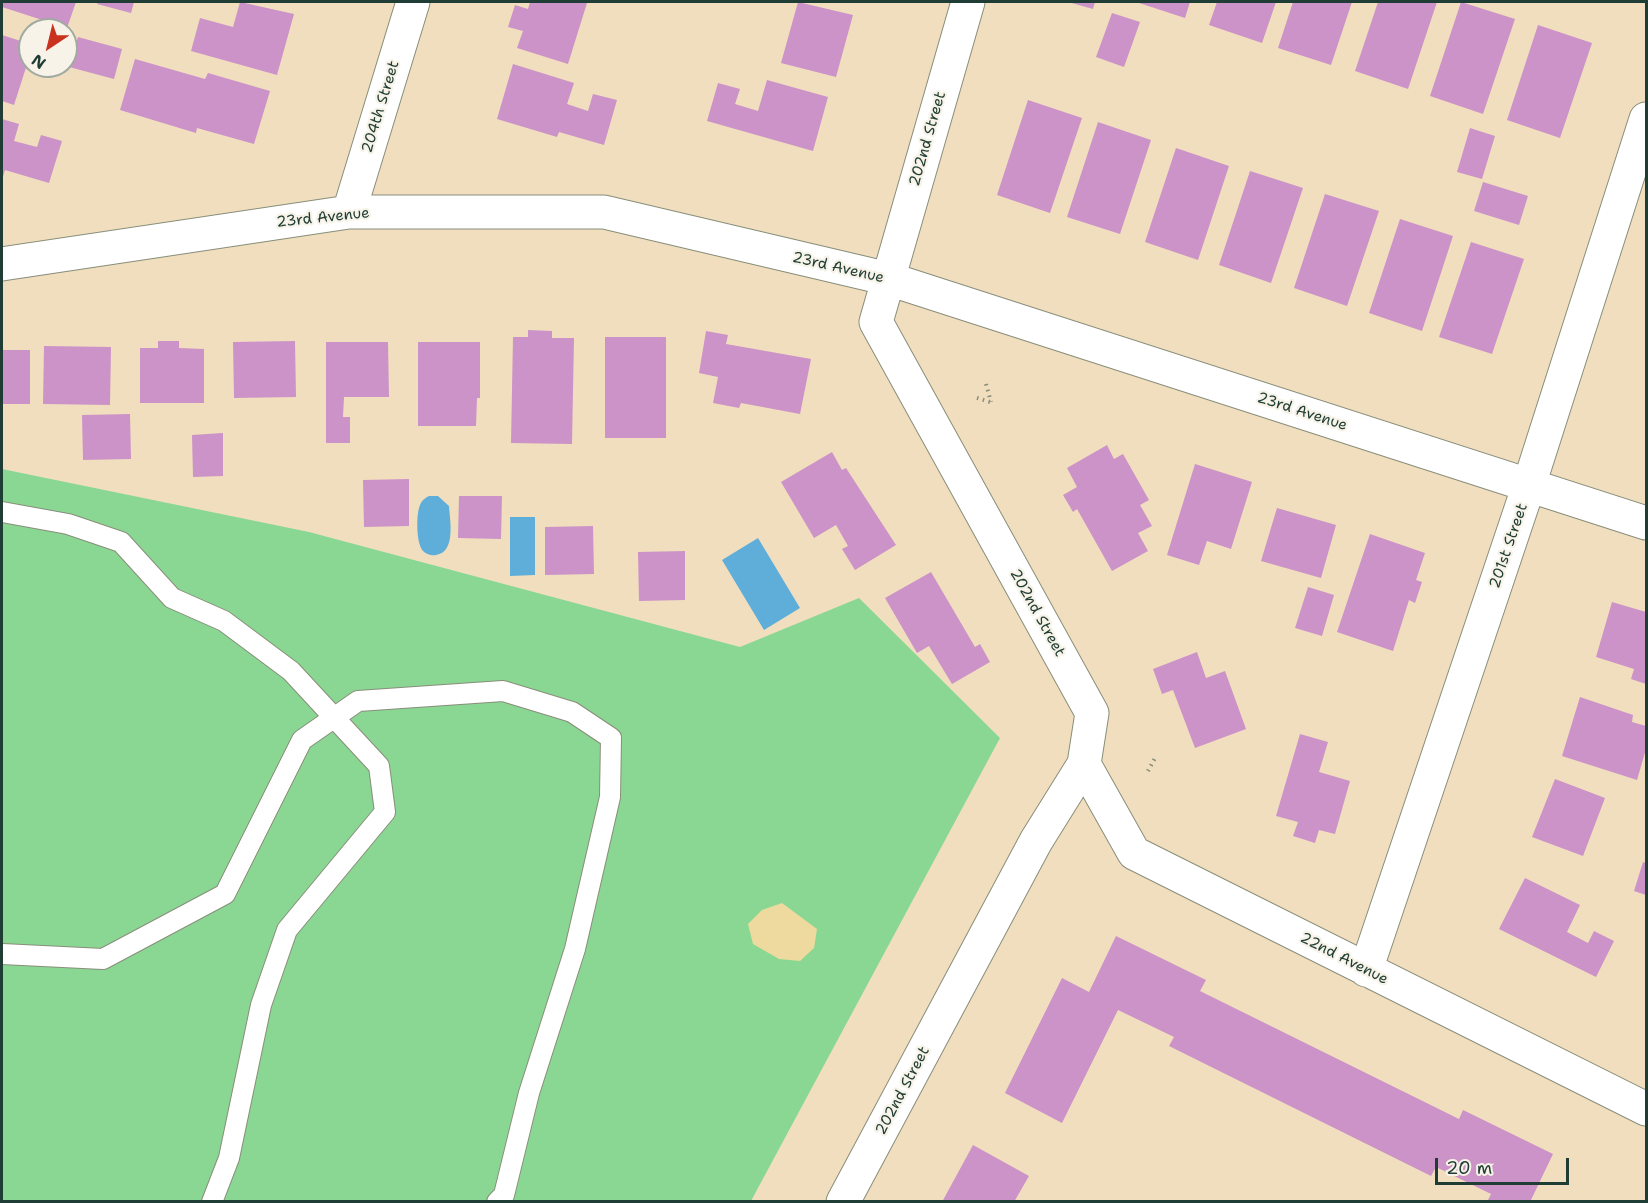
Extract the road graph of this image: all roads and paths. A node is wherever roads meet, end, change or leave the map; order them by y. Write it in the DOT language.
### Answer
graph roads {
  1 [pos="413,2"];
  2 [pos="968,2"];
  3 [pos="1647,119"];
  4 [pos="349,212"];
  5 [pos="2,264"];
  6 [pos="888,279"];
  7 [pos="986,384"];
  8 [pos="977,398"];
  9 [pos="1529,485"];
  10 [pos="2,512"];
  11 [pos="1647,523"];
  12 [pos="333,718"];
  13 [pos="1155,758"];
  14 [pos="1084,764"];
  15 [pos="1148,771"];
  16 [pos="2,954"];
  17 [pos="1366,970"];
  18 [pos="1647,1109"];
  19 [pos="212,1202"];
  20 [pos="497,1202"];
  21 [pos="843,1202"];
  1 -- 4 [label="street, 204th Street"];
  2 -- 6 [label="street, 202nd Street"];
  3 -- 9 [label="street, 201st Street"];
  4 -- 5 [label="street, 23rd Avenue"];
  4 -- 6 [label="street, 23rd Avenue"];
  6 -- 9 [label="street, 23rd Avenue"];
  6 -- 14 [label="street, 202nd Street"];
  7 -- 8 [label="path"];
  9 -- 11 [label="street, 23rd Avenue"];
  9 -- 17 [label="street, 201st Street"];
  10 -- 12 [label="lane"];
  12 -- 16 [label="lane"];
  12 -- 19 [label="lane"];
  12 -- 20 [label="lane"];
  13 -- 15 [label="path"];
  14 -- 17 [label="street, 22nd Avenue"];
  14 -- 21 [label="street, 202nd Street"];
  17 -- 18 [label="street, 22nd Avenue"];
}
